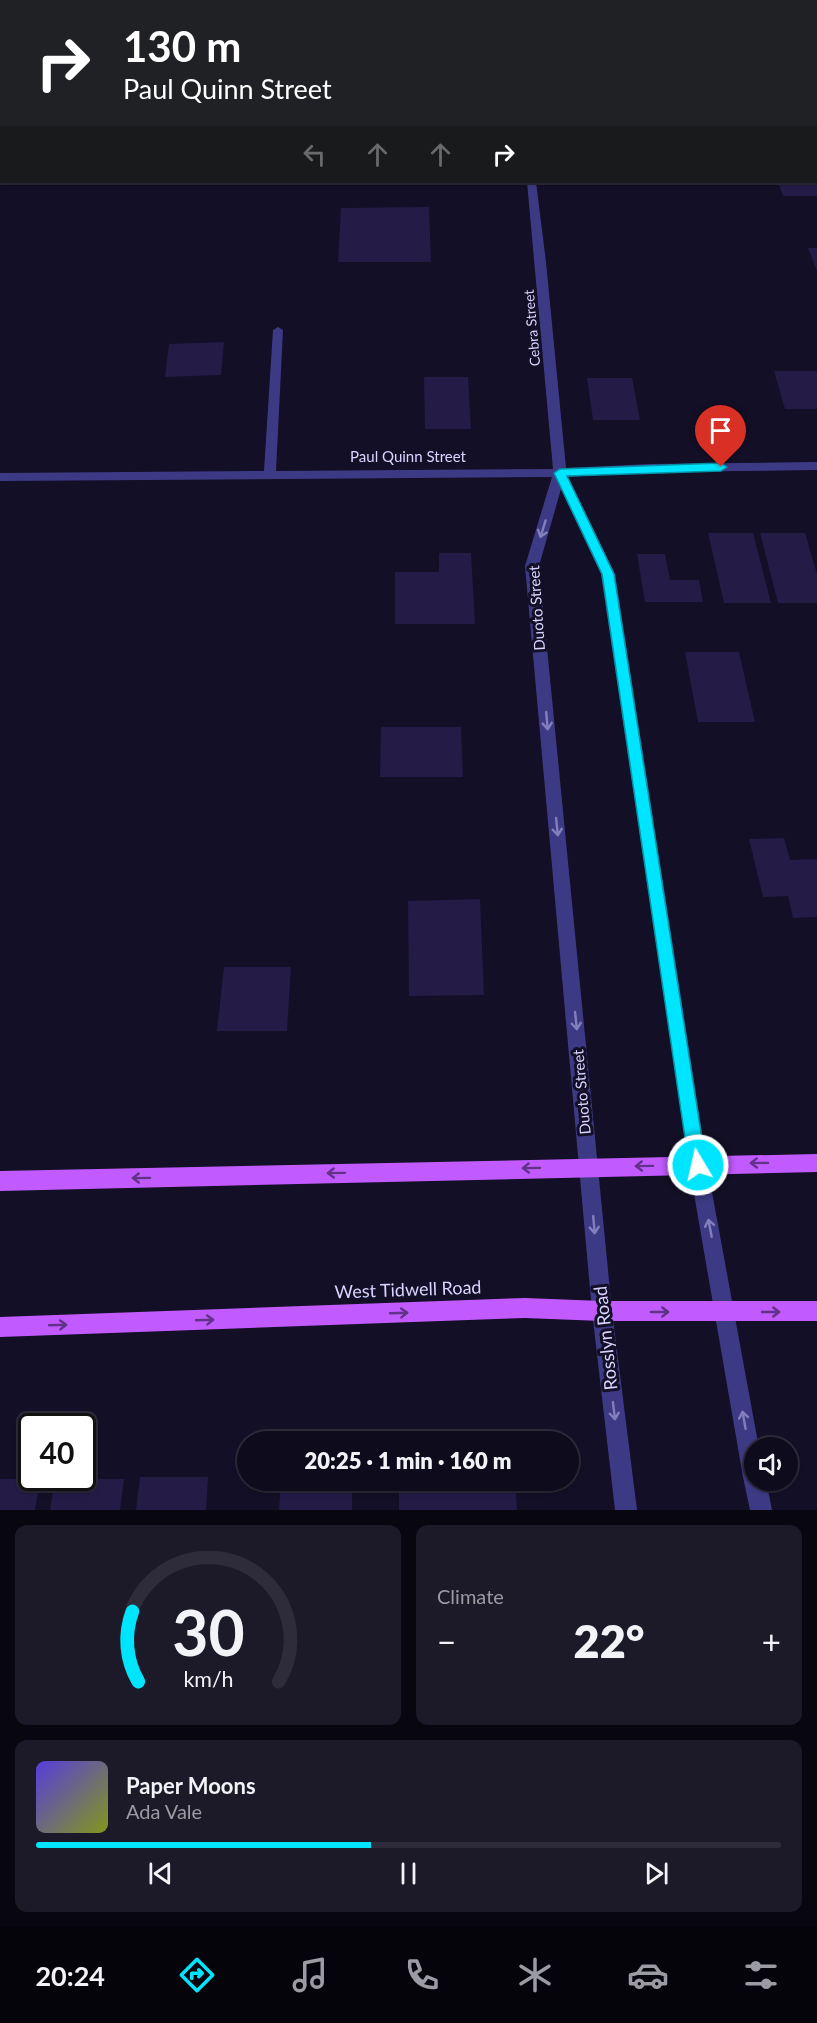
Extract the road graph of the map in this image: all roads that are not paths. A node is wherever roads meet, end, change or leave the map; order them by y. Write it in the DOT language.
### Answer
graph roads {
  1 [pos="531,183"];
  2 [pos="278,330"];
  3 [pos="817,466"];
  4 [pos="560,473"];
  5 [pos="270,475"];
  6 [pos="0,477"];
  7 [pos="817,1163"];
  8 [pos="698,1165"];
  9 [pos="590,1167"];
  10 [pos="0,1181"];
  11 [pos="602,1311"];
  12 [pos="817,1311"];
  13 [pos="725,1312"];
  14 [pos="0,1327"];
  15 [pos="747,1437"];
  16 [pos="757,1491"];
  17 [pos="626,1510"];
  18 [pos="761,1510"];
  1 -- 4 [label="street, Cebra Street"];
  2 -- 5 [label="street"];
  3 -- 4 [label="street, Paul Quinn Street"];
  4 -- 5 [label="street, Paul Quinn Street"];
  4 -- 8 [label="street"];
  4 -- 9 [label="street, Duoto Street, one-way"];
  5 -- 6 [label="street, Paul Quinn Street"];
  7 -- 8 [label="main road, one-way"];
  8 -- 9 [label="main road, one-way"];
  13 -- 8 [label="street, one-way"];
  9 -- 10 [label="main road, one-way"];
  9 -- 11 [label="street, Rosslyn Road, one-way"];
  11 -- 13 [label="main road, West Tidwell Road, one-way"];
  14 -- 11 [label="main road, West Tidwell Road, one-way"];
  11 -- 17 [label="street, Rosslyn Road, one-way"];
  13 -- 12 [label="main road, West Tidwell Road, one-way"];
  15 -- 13 [label="street, one-way"];
  16 -- 18 [label="street"];
}
